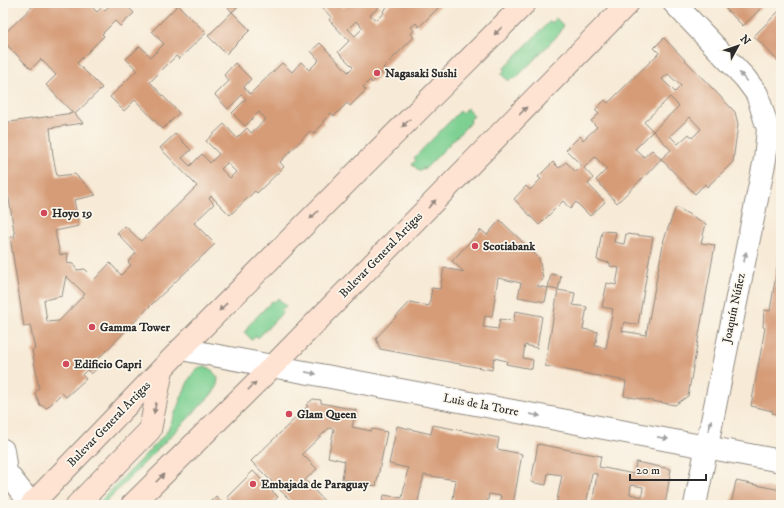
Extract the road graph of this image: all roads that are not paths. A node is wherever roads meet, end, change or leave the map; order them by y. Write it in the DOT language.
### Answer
graph roads {
  1 [pos="525,3"];
  2 [pos="628,3"];
  3 [pos="674,3"];
  4 [pos="181,349"];
  5 [pos="272,366"];
  6 [pos="162,370"];
  7 [pos="706,447"];
  8 [pos="3,450"];
  9 [pos="781,461"];
  10 [pos="31,505"];
  11 [pos="77,505"];
  12 [pos="132,505"];
  13 [pos="695,505"];
  1 -- 4 [label="main road, Bulevar General Artigas, one-way"];
  5 -- 2 [label="main road, Bulevar General Artigas, one-way"];
  7 -- 3 [label="street, Joaquín Núñez, one-way"];
  4 -- 5 [label="street, Luis de la Torre"];
  4 -- 6 [label="main road, Bulevar General Artigas"];
  5 -- 7 [label="street, Luis de la Torre, one-way"];
  12 -- 5 [label="main road, Bulevar General Artigas, one-way"];
  6 -- 10 [label="main road, Bulevar General Artigas"];
  6 -- 11 [label="main road, one-way"];
  7 -- 9 [label="street, Luis de la Torre"];
  7 -- 13 [label="street, Joaquín Núñez"];
  8 -- 10 [label="street"];
}
